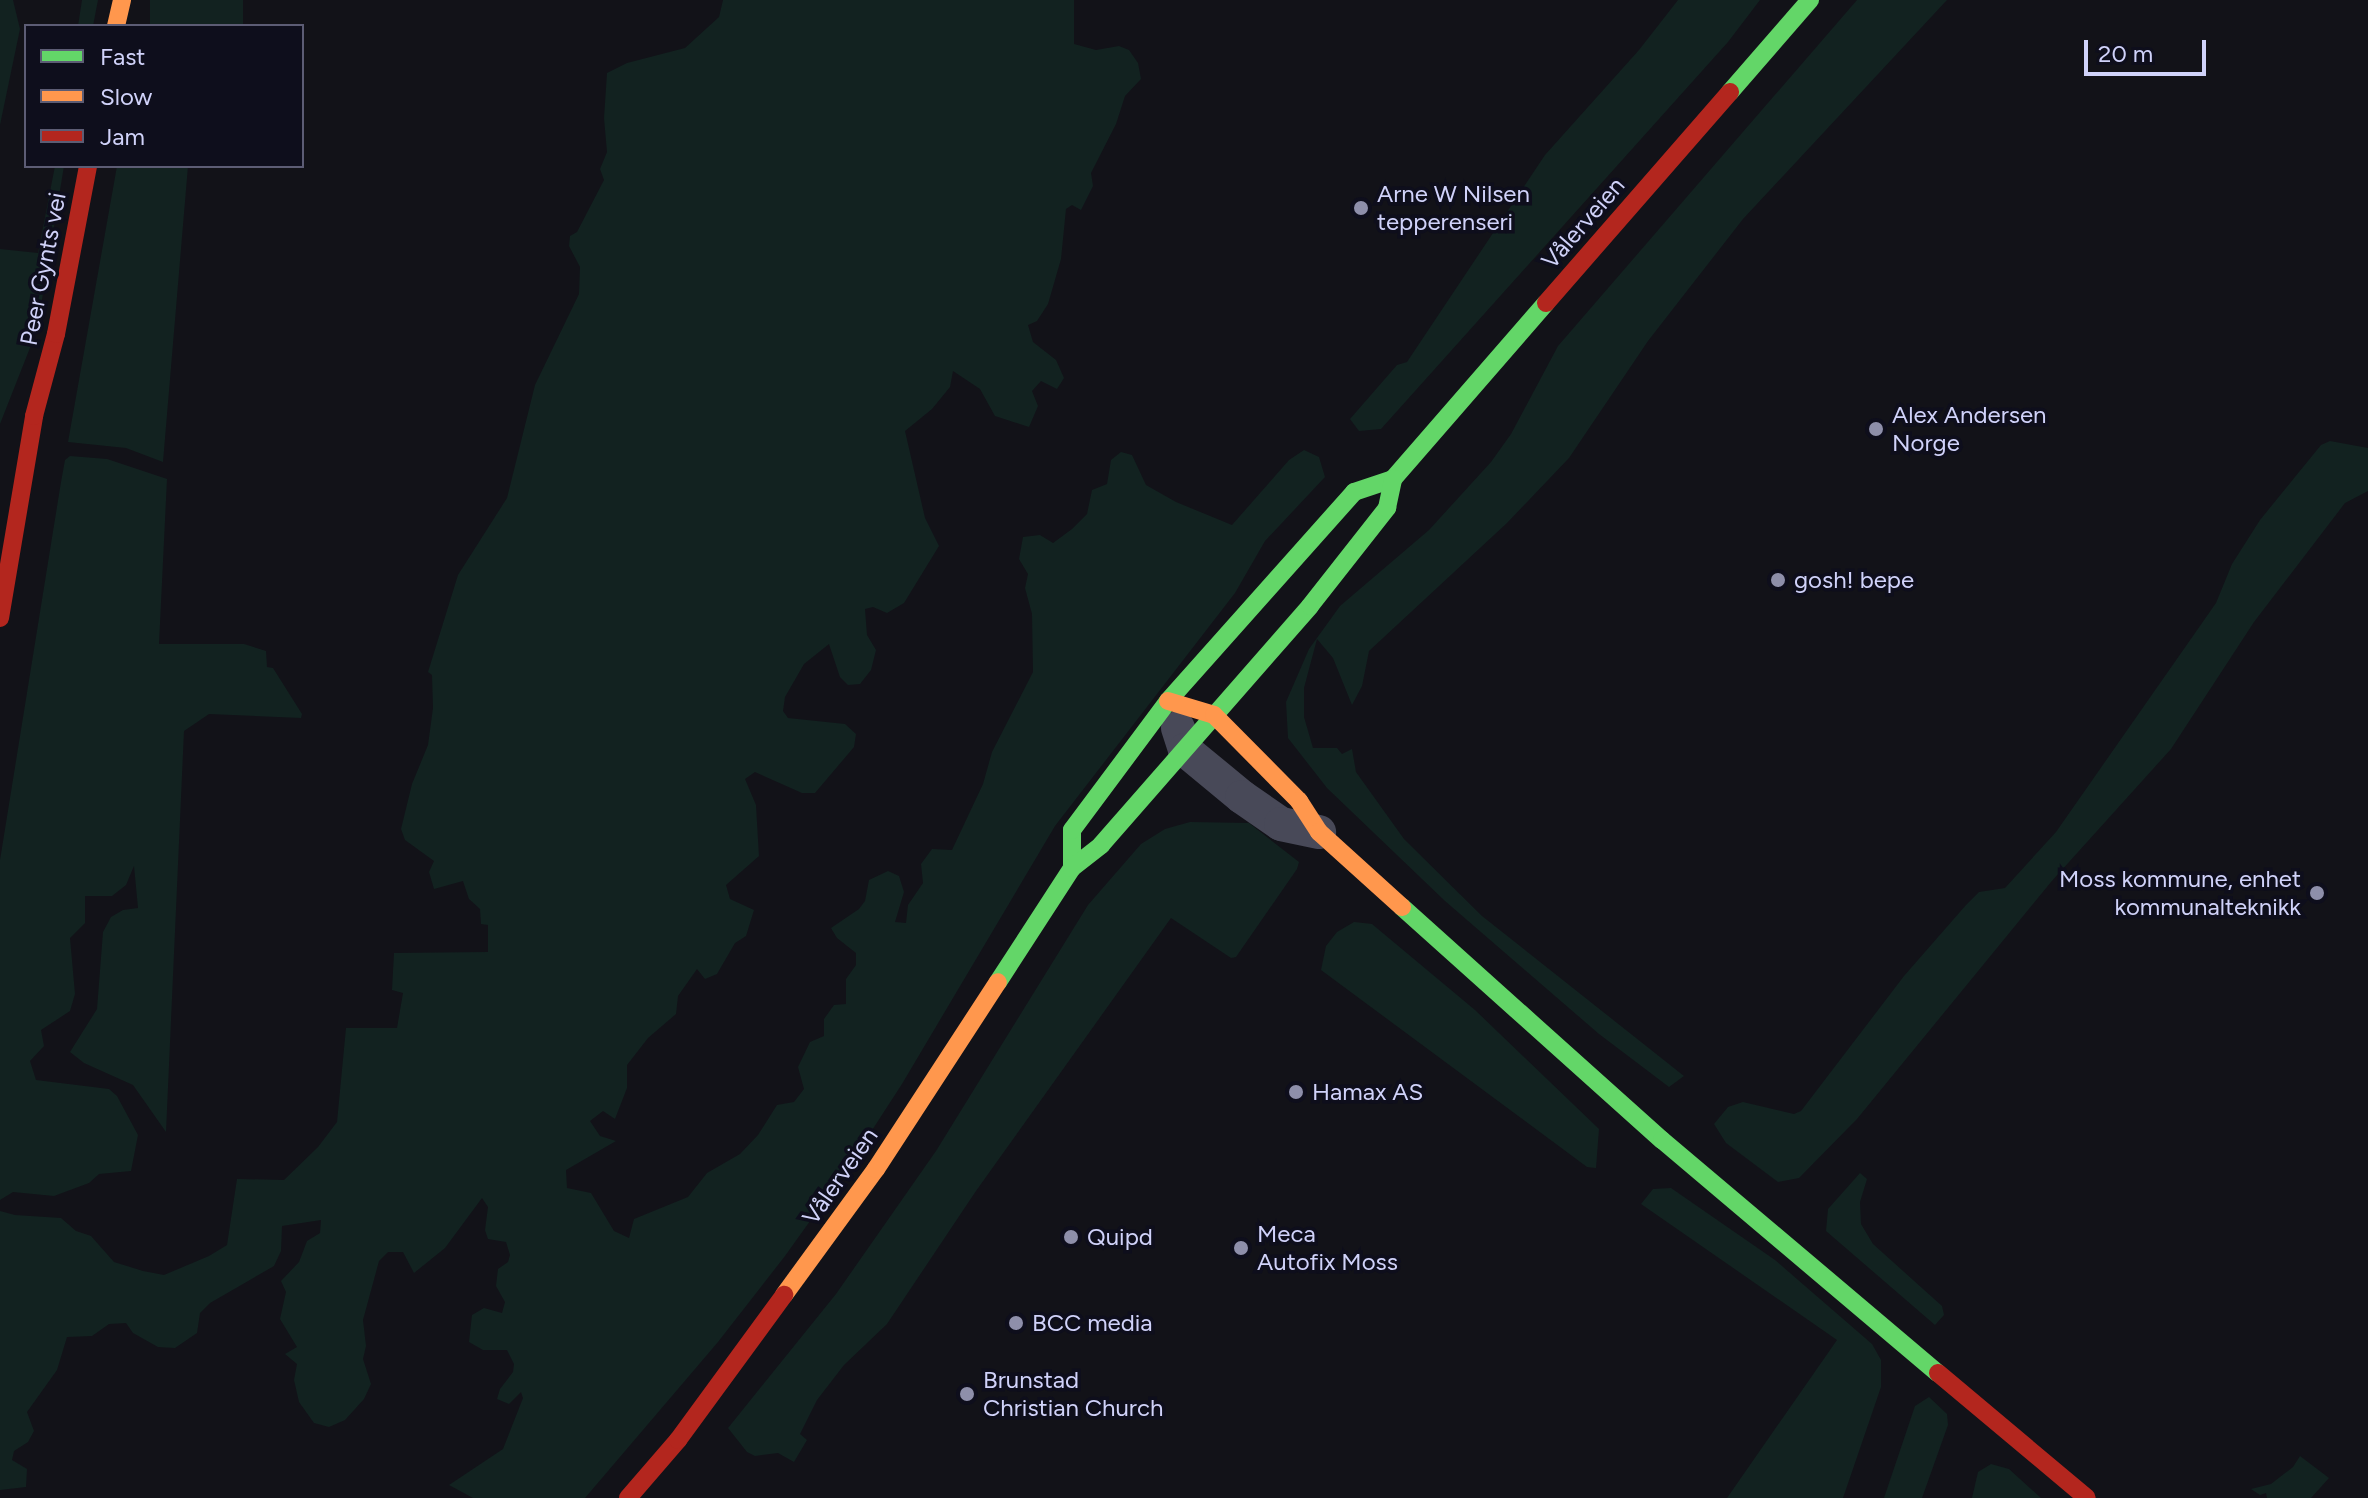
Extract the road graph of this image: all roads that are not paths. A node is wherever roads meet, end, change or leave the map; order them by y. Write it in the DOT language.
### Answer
graph roads {
  1 [pos="122,0"];
  2 [pos="1810,0"];
  3 [pos="116,24"];
  4 [pos="88,168"];
  5 [pos="1393,479"];
  6 [pos="0,618"];
  7 [pos="1168,701"];
  8 [pos="1214,715"];
  9 [pos="1185,750"];
  10 [pos="1319,832"];
  11 [pos="1072,868"];
  12 [pos="628,1498"];
  13 [pos="2087,1498"];
  1 -- 3 [label="street"];
  2 -- 5 [label="street, Vålerveien"];
  4 -- 6 [label="street, Peer Gynts vei"];
  5 -- 7 [label="street"];
  5 -- 8 [label="street, Vålerveien"];
  7 -- 8 [label="street"];
  7 -- 9 [label="street"];
  7 -- 11 [label="street"];
  8 -- 9 [label="street, Vålerveien"];
  8 -- 10 [label="street"];
  9 -- 10 [label="street"];
  9 -- 11 [label="street, Vålerveien"];
  10 -- 13 [label="street"];
  11 -- 12 [label="street, Vålerveien"];
}
